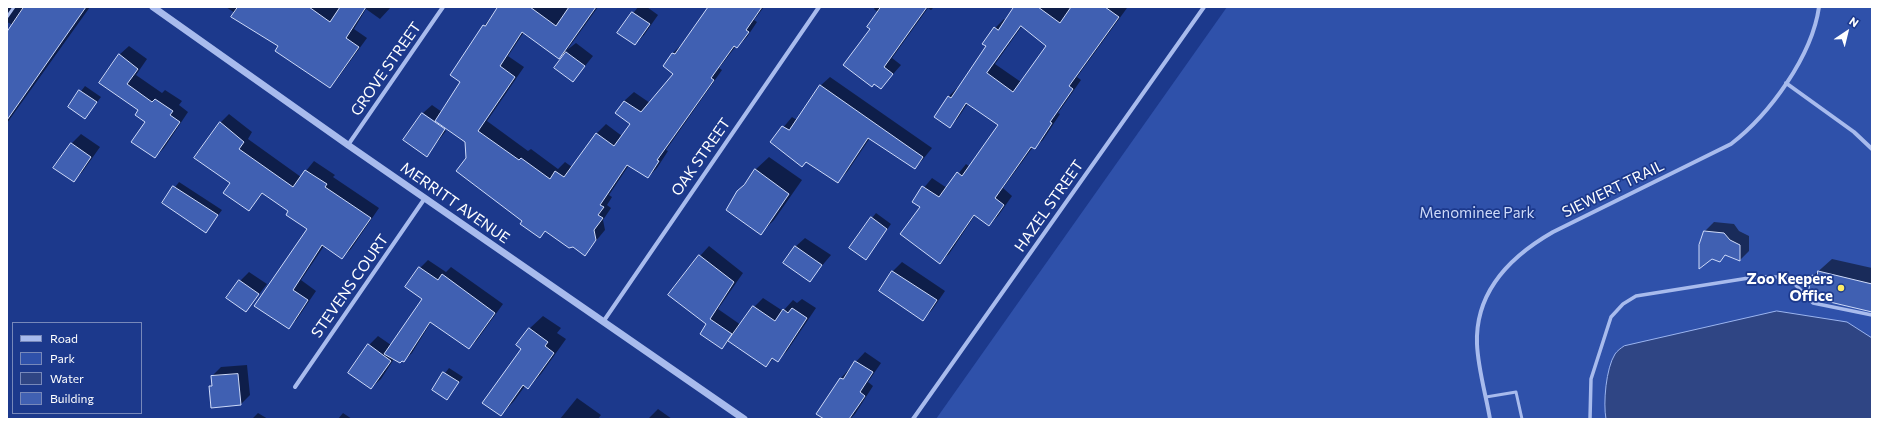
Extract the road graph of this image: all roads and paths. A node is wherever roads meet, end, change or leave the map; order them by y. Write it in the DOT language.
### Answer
graph roads {
  1 [pos="14,7"];
  2 [pos="153,7"];
  3 [pos="443,7"];
  4 [pos="819,7"];
  5 [pos="1204,7"];
  6 [pos="1819,7"];
  7 [pos="7,17"];
  8 [pos="1786,83"];
  9 [pos="348,145"];
  10 [pos="1872,149"];
  11 [pos="425,198"];
  12 [pos="1872,315"];
  13 [pos="603,322"];
  14 [pos="295,387"];
  15 [pos="1486,397"];
  16 [pos="744,419"];
  17 [pos="913,419"];
  18 [pos="1490,419"];
  19 [pos="1522,419"];
  20 [pos="1590,419"];
  1 -- 7 [label="lane"];
  2 -- 9 [label="street, MERRITT AVENUE"];
  3 -- 9 [label="street, GROVE STREET"];
  4 -- 13 [label="street, OAK STREET"];
  5 -- 17 [label="street, HAZEL STREET"];
  6 -- 8 [label="street, SIEWERT TRAIL"];
  8 -- 10 [label="street"];
  8 -- 15 [label="street, SIEWERT TRAIL"];
  9 -- 11 [label="street, MERRITT AVENUE"];
  11 -- 13 [label="street, MERRITT AVENUE"];
  11 -- 14 [label="street, STEVENS COURT"];
  12 -- 20 [label="street"];
  13 -- 16 [label="street, MERRITT AVENUE"];
  15 -- 18 [label="street, SIEWERT TRAIL"];
  15 -- 19 [label="lane"];
}
